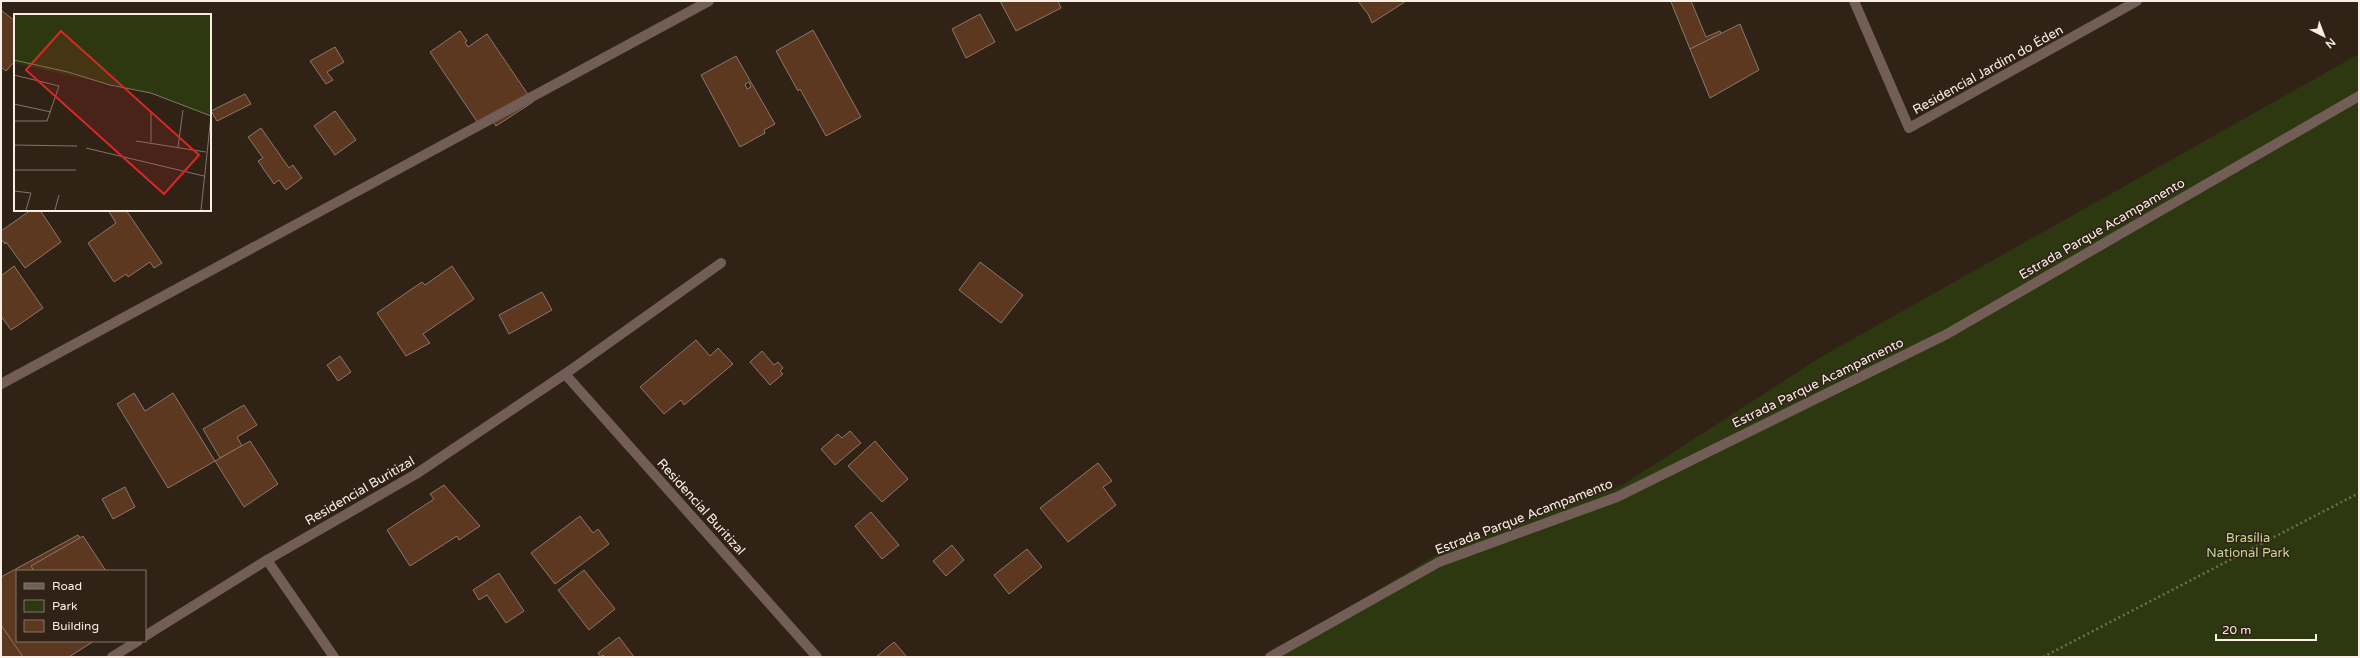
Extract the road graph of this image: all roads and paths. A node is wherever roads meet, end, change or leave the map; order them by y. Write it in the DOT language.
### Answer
graph roads {
  1 [pos="709,1"];
  2 [pos="1854,1"];
  3 [pos="2138,1"];
  4 [pos="2359,96"];
  5 [pos="721,263"];
  6 [pos="565,374"];
  7 [pos="1,384"];
  8 [pos="2359,493"];
  9 [pos="267,560"];
  10 [pos="146,635"];
  11 [pos="136,642"];
  12 [pos="112,657"];
  13 [pos="334,657"];
  14 [pos="817,657"];
  15 [pos="1270,657"];
  16 [pos="2043,657"];
  1 -- 7 [label="street"];
  2 -- 3 [label="street, Residencial Jardim do Éden"];
  4 -- 15 [label="street, Estrada Parque Acampamento"];
  5 -- 6 [label="street, Residencial Buritizal"];
  6 -- 9 [label="street, Residencial Buritizal"];
  6 -- 14 [label="street, Residencial Buritizal"];
  8 -- 16 [label="path"];
  9 -- 10 [label="street, Residencial Buritizal"];
  9 -- 13 [label="street"];
  11 -- 12 [label="street"];
}
